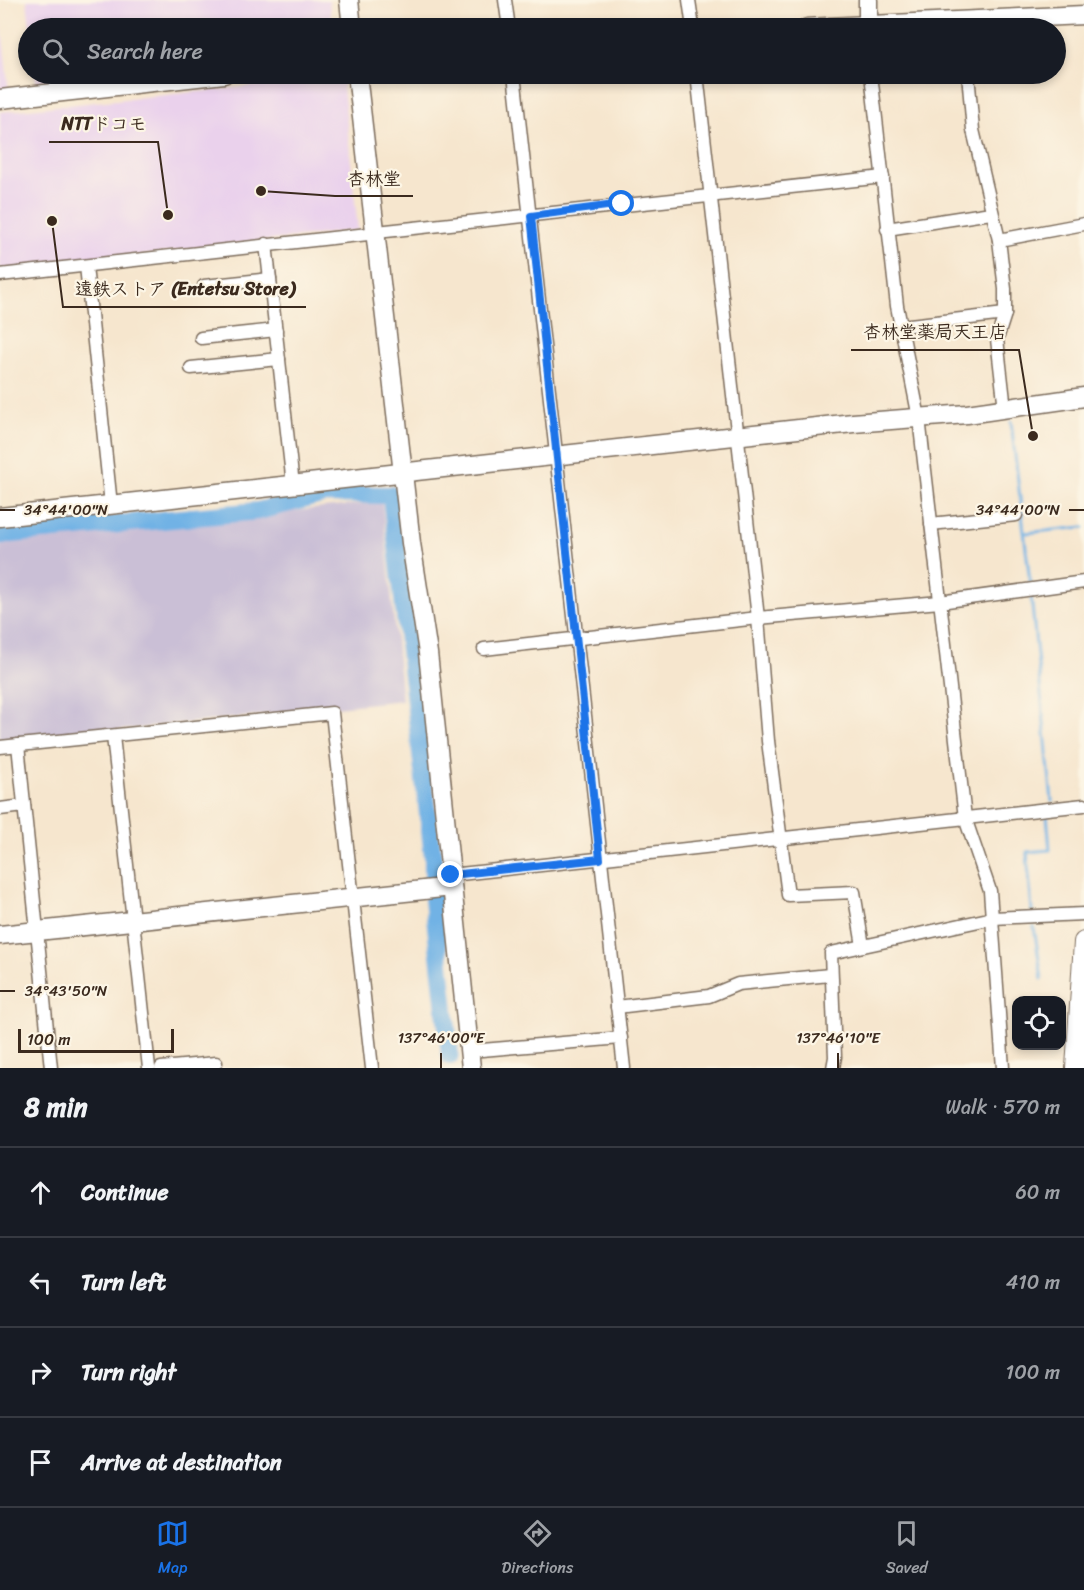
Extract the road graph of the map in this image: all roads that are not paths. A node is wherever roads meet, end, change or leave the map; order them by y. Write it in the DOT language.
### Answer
graph roads {
  1 [pos="349,0"];
  2 [pos="505,0"];
  3 [pos="689,0"];
  4 [pos="868,0"];
  5 [pos="1084,15"];
  6 [pos="351,18"];
  7 [pos="507,18"];
  8 [pos="692,18"];
  9 [pos="868,18"];
  10 [pos="1044,18"];
  11 [pos="134,84"];
  12 [pos="358,84"];
  13 [pos="515,84"];
  14 [pos="698,84"];
  15 [pos="872,84"];
  16 [pos="969,84"];
  17 [pos="0,99"];
  18 [pos="884,177"];
  19 [pos="711,195"];
  20 [pos="991,213"];
  21 [pos="531,216"];
  22 [pos="1084,224"];
  23 [pos="887,228"];
  24 [pos="372,234"];
  25 [pos="999,240"];
  26 [pos="266,244"];
  27 [pos="86,266"];
  28 [pos="0,275"];
  29 [pos="270,279"];
  30 [pos="204,286"];
  31 [pos="1005,314"];
  32 [pos="901,326"];
  33 [pos="276,330"];
  34 [pos="201,338"];
  35 [pos="279,359"];
  36 [pos="191,368"];
  37 [pos="1084,397"];
  38 [pos="1005,409"];
  39 [pos="919,418"];
  40 [pos="738,436"];
  41 [pos="557,456"];
  42 [pos="403,473"];
  43 [pos="293,485"];
  44 [pos="111,505"];
  45 [pos="1016,515"];
  46 [pos="0,517"];
  47 [pos="931,524"];
  48 [pos="1084,582"];
  49 [pos="940,602"];
  50 [pos="758,618"];
  51 [pos="577,638"];
  52 [pos="484,649"];
  53 [pos="112,736"];
  54 [pos="18,745"];
  55 [pos="0,747"];
  56 [pos="1084,805"];
  57 [pos="24,806"];
  58 [pos="0,809"];
  59 [pos="964,819"];
  60 [pos="782,839"];
  61 [pos="600,859"];
  62 [pos="442,885"];
  63 [pos="354,897"];
  64 [pos="1084,914"];
  65 [pos="993,918"];
  66 [pos="133,920"];
  67 [pos="37,932"];
  68 [pos="0,935"];
  69 [pos="1084,942"];
  70 [pos="863,946"];
  71 [pos="830,975"];
  72 [pos="616,1007"];
  73 [pos="621,1038"];
  74 [pos="471,1060"];
  75 [pos="216,1063"];
  76 [pos="51,1068"];
  77 [pos="149,1068"];
  78 [pos="161,1068"];
  79 [pos="372,1068"];
  80 [pos="624,1068"];
  81 [pos="833,1068"];
  82 [pos="1003,1068"];
  83 [pos="1076,1068"];
  1 -- 6 [label="street"];
  2 -- 7 [label="street"];
  3 -- 8 [label="street"];
  4 -- 9 [label="street"];
  5 -- 10 [label="street"];
  11 -- 17 [label="street"];
  12 -- 24 [label="street"];
  13 -- 21 [label="street"];
  14 -- 19 [label="street"];
  15 -- 18 [label="street"];
  16 -- 20 [label="street"];
  18 -- 19 [label="street"];
  18 -- 23 [label="street"];
  19 -- 21 [label="street"];
  19 -- 40 [label="street"];
  20 -- 23 [label="street"];
  20 -- 25 [label="street"];
  21 -- 24 [label="street"];
  21 -- 41 [label="street"];
  22 -- 25 [label="street"];
  23 -- 32 [label="street"];
  24 -- 26 [label="street"];
  24 -- 42 [label="street"];
  25 -- 31 [label="street"];
  26 -- 27 [label="street"];
  26 -- 29 [label="street"];
  27 -- 28 [label="street"];
  27 -- 44 [label="street"];
  29 -- 30 [label="street"];
  29 -- 33 [label="street"];
  31 -- 32 [label="street"];
  31 -- 38 [label="street"];
  32 -- 39 [label="street"];
  33 -- 34 [label="street"];
  33 -- 35 [label="street"];
  35 -- 36 [label="street"];
  35 -- 43 [label="street"];
  37 -- 38 [label="street"];
  38 -- 39 [label="street"];
  39 -- 40 [label="street"];
  39 -- 47 [label="street"];
  40 -- 41 [label="street"];
  40 -- 50 [label="street"];
  41 -- 42 [label="street"];
  41 -- 51 [label="street"];
  42 -- 43 [label="street"];
  42 -- 62 [label="street"];
  43 -- 44 [label="street"];
  44 -- 46 [label="street"];
  45 -- 47 [label="street"];
  47 -- 49 [label="street"];
  48 -- 49 [label="street"];
  49 -- 50 [label="street"];
  49 -- 59 [label="street"];
  50 -- 51 [label="street"];
  50 -- 60 [label="street"];
  51 -- 52 [label="street"];
  51 -- 61 [label="street"];
  53 -- 54 [label="street"];
  53 -- 63 [label="street"];
  53 -- 66 [label="street"];
  54 -- 55 [label="street"];
  54 -- 57 [label="street"];
  56 -- 59 [label="street"];
  57 -- 58 [label="street"];
  57 -- 67 [label="street"];
  59 -- 60 [label="street"];
  59 -- 65 [label="street"];
  60 -- 61 [label="street"];
  60 -- 70 [label="street"];
  61 -- 62 [label="street"];
  61 -- 72 [label="street"];
  62 -- 63 [label="street"];
  62 -- 74 [label="street"];
  63 -- 66 [label="street"];
  63 -- 79 [label="street"];
  64 -- 65 [label="street"];
  65 -- 70 [label="street"];
  65 -- 82 [label="street"];
  66 -- 67 [label="street"];
  66 -- 77 [label="street"];
  67 -- 68 [label="street"];
  67 -- 76 [label="street"];
  69 -- 83 [label="main road"];
  70 -- 71 [label="street"];
  71 -- 72 [label="street"];
  71 -- 81 [label="street"];
  72 -- 73 [label="street"];
  73 -- 74 [label="street"];
  73 -- 80 [label="street"];
  75 -- 78 [label="street"];
}
